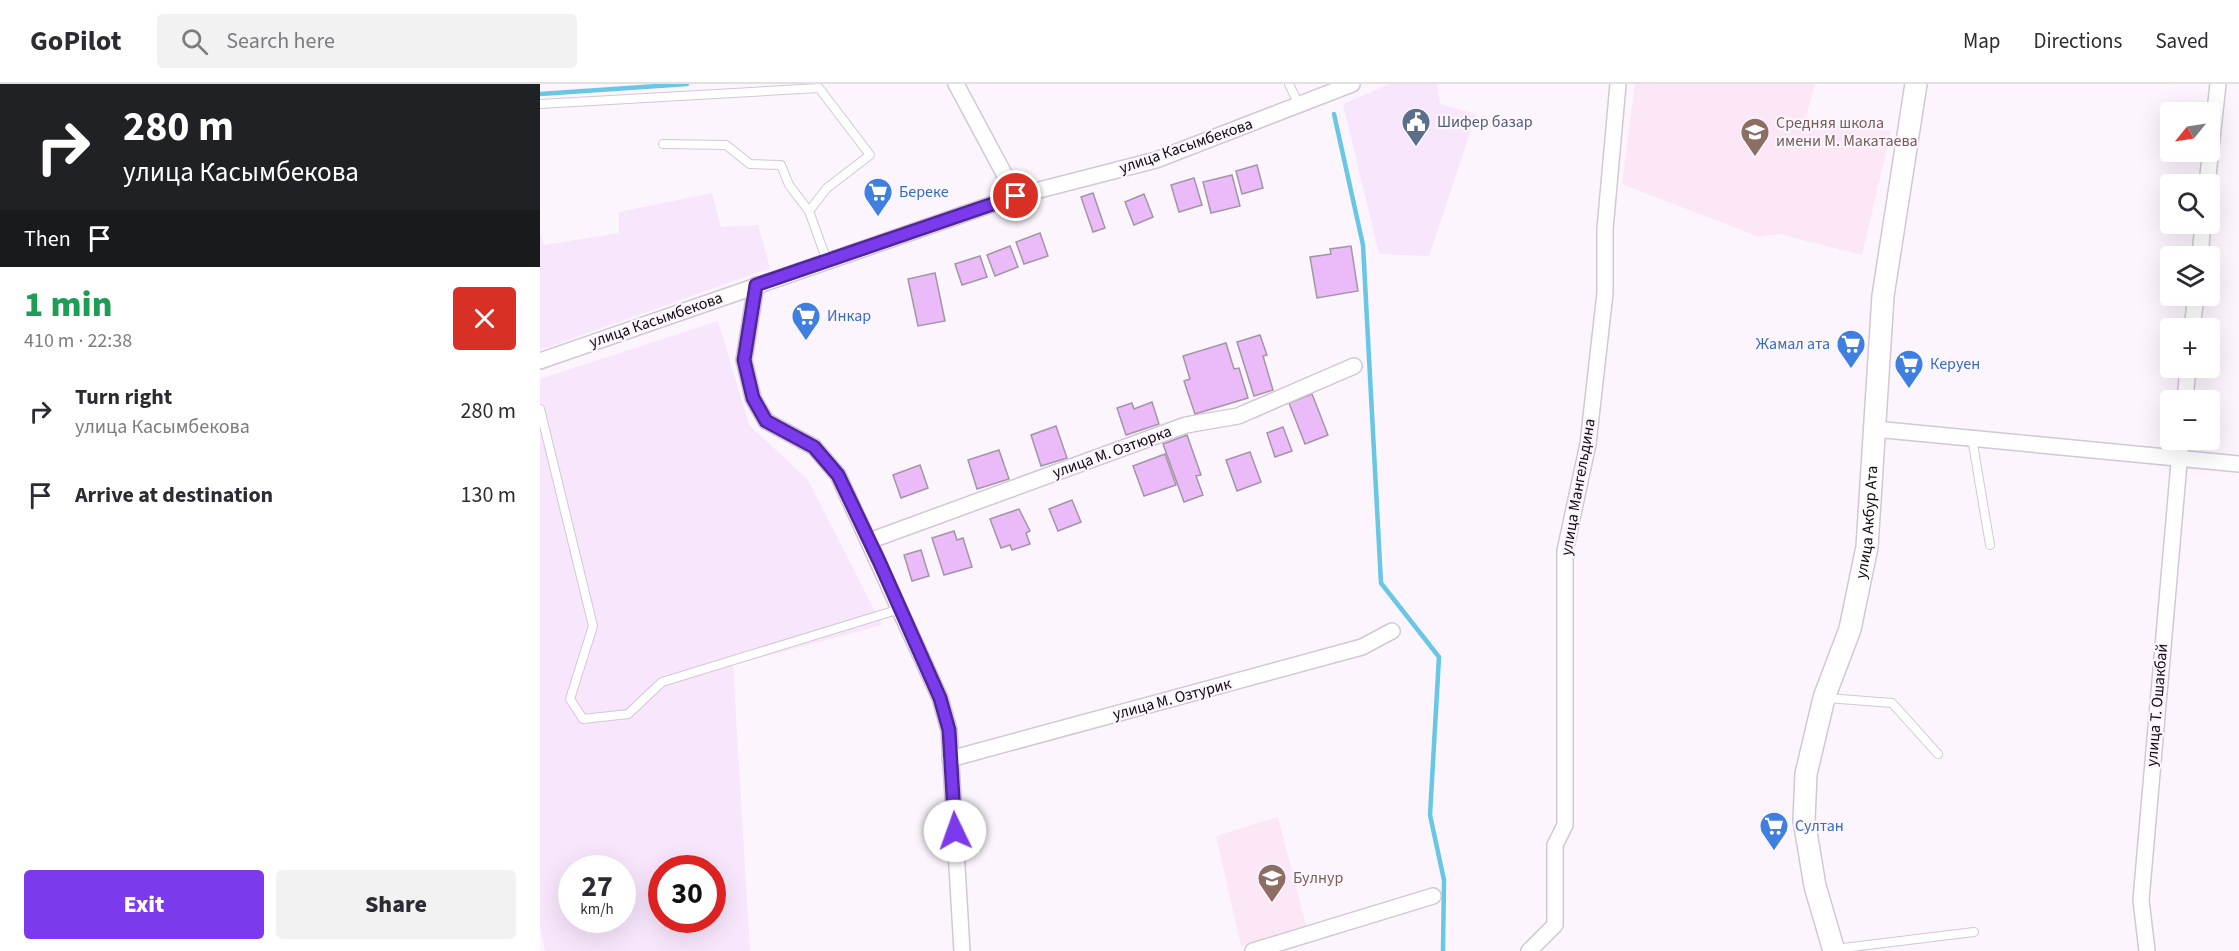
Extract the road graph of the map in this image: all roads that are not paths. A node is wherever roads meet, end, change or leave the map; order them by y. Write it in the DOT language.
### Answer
graph roads {
  1 [pos="957,84"];
  2 [pos="1288,84"];
  3 [pos="1352,84"];
  4 [pos="1618,84"];
  5 [pos="1916,84"];
  6 [pos="2218,84"];
  7 [pos="540,104"];
  8 [pos="1300,106"];
  9 [pos="663,144"];
  10 [pos="2208,174"];
  11 [pos="1016,196"];
  12 [pos="809,211"];
  13 [pos="827,261"];
  14 [pos="756,285"];
  15 [pos="540,361"];
  16 [pos="1354,366"];
  17 [pos="540,409"];
  18 [pos="1875,429"];
  19 [pos="1972,438"];
  20 [pos="2180,450"];
  21 [pos="2179,458"];
  22 [pos="2239,464"];
  23 [pos="869,541"];
  24 [pos="1990,545"];
  25 [pos="900,609"];
  26 [pos="1392,632"];
  27 [pos="1824,698"];
  28 [pos="1938,754"];
  29 [pos="950,759"];
  30 [pos="1432,896"];
  31 [pos="1974,932"];
  32 [pos="1834,950"];
  33 [pos="962,951"];
  34 [pos="1253,951"];
  35 [pos="1529,951"];
  36 [pos="2147,951"];
  1 -- 11 [label="street"];
  2 -- 8 [label="lane"];
  3 -- 8 [label="street, улица Касымбекова"];
  4 -- 35 [label="street, улица Мангельдина"];
  5 -- 18 [label="main road, улица Акбур Ата"];
  6 -- 10 [label="street"];
  7 -- 12 [label="lane"];
  8 -- 11 [label="street, улица Касымбекова"];
  9 -- 12 [label="lane"];
  11 -- 13 [label="street, улица Касымбекова"];
  12 -- 13 [label="lane"];
  13 -- 14 [label="street, улица Касымбекова"];
  14 -- 15 [label="street, улица Касымбекова"];
  14 -- 23 [label="street"];
  16 -- 23 [label="street, улица М. Озтюрка"];
  17 -- 25 [label="lane"];
  18 -- 19 [label="street"];
  18 -- 27 [label="main road, улица Акбур Ата"];
  19 -- 21 [label="street"];
  19 -- 24 [label="lane"];
  20 -- 21 [label="street, улица Т. Ошакбай"];
  21 -- 22 [label="street"];
  21 -- 36 [label="street, улица Т. Ошакбай"];
  23 -- 25 [label="street"];
  25 -- 29 [label="street"];
  26 -- 29 [label="street, улица М. Озтурик"];
  27 -- 28 [label="lane"];
  27 -- 32 [label="main road, улица Акбур Ата"];
  29 -- 33 [label="street"];
  30 -- 34 [label="street"];
  31 -- 32 [label="lane"];
}
